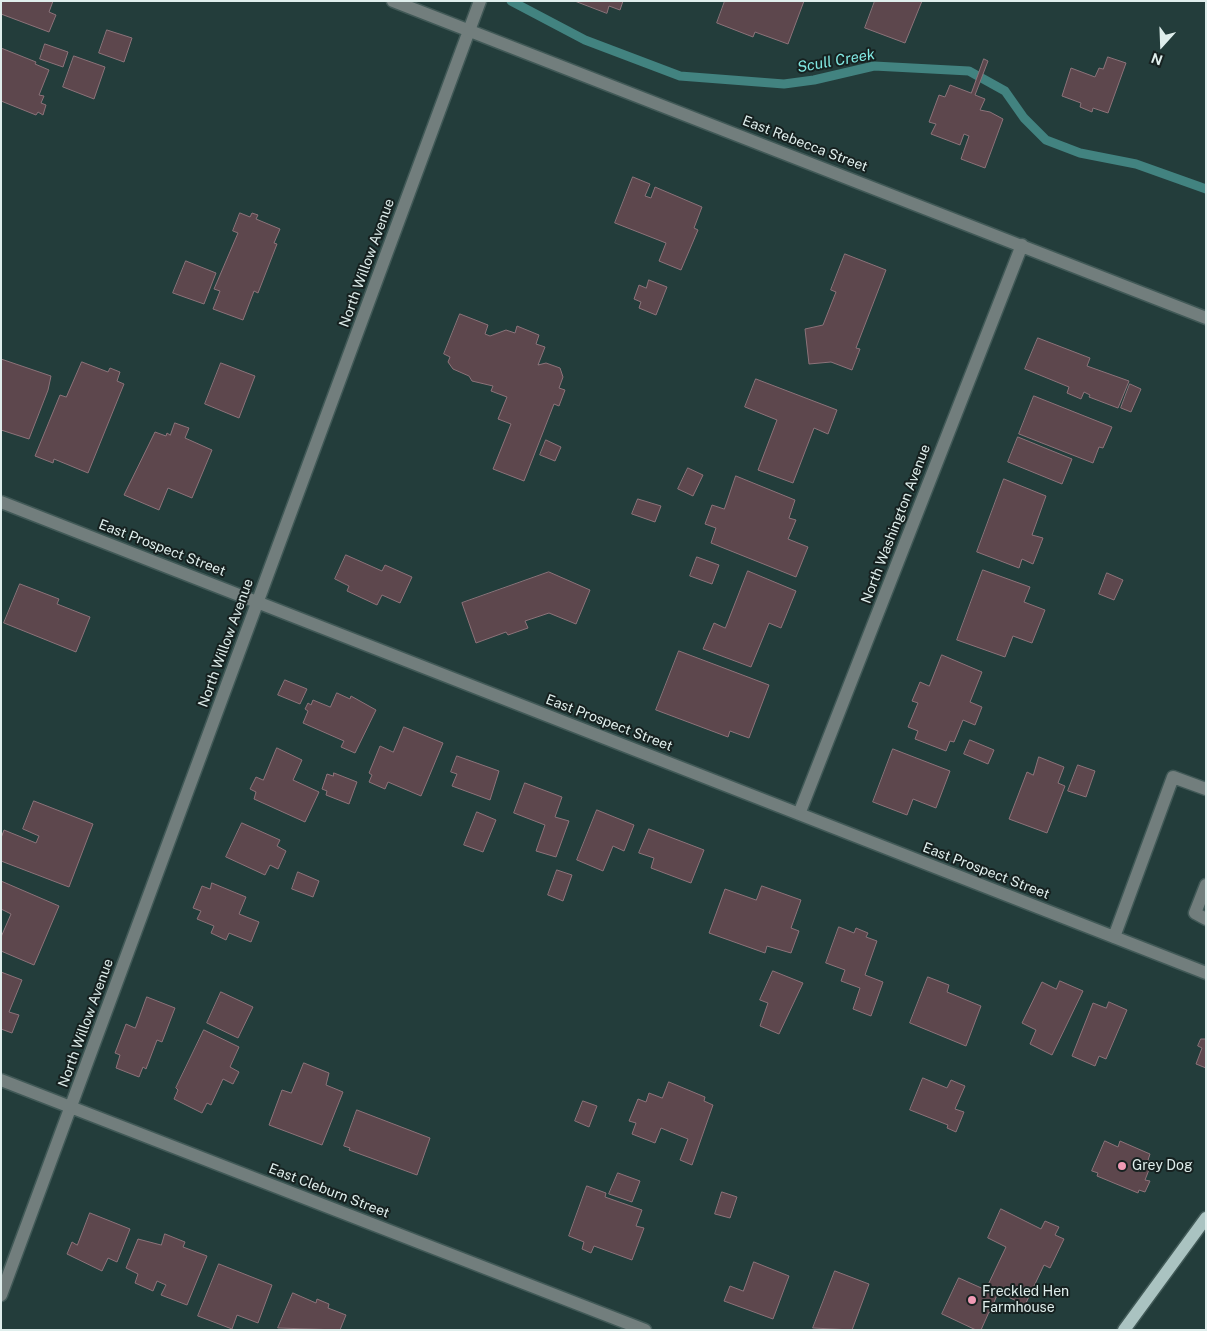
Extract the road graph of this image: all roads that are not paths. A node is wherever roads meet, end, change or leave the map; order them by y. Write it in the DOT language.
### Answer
graph roads {
  1 [pos="392,1"];
  2 [pos="480,1"];
  3 [pos="469,30"];
  4 [pos="1022,245"];
  5 [pos="1206,318"];
  6 [pos="1,502"];
  7 [pos="258,602"];
  8 [pos="1206,789"];
  9 [pos="799,814"];
  10 [pos="1206,886"];
  11 [pos="1206,919"];
  12 [pos="1114,937"];
  13 [pos="1206,972"];
  14 [pos="1,1080"];
  15 [pos="70,1108"];
  16 [pos="1206,1218"];
  17 [pos="1,1295"];
  18 [pos="646,1330"];
  19 [pos="1124,1330"];
  1 -- 3 [label="street, East Rebecca Street"];
  2 -- 3 [label="street, North Willow Avenue"];
  3 -- 4 [label="street, East Rebecca Street"];
  3 -- 7 [label="street, North Willow Avenue"];
  4 -- 5 [label="street, East Rebecca Street"];
  4 -- 9 [label="street, North Washington Avenue"];
  6 -- 7 [label="street, East Prospect Street"];
  7 -- 9 [label="street, East Prospect Street"];
  7 -- 15 [label="street, North Willow Avenue"];
  8 -- 12 [label="street"];
  9 -- 12 [label="street, East Prospect Street"];
  10 -- 11 [label="street"];
  12 -- 13 [label="street, East Prospect Street"];
  14 -- 15 [label="street, East Cleburn Street"];
  15 -- 17 [label="street, North Willow Avenue"];
  15 -- 18 [label="street, East Cleburn Street"];
  16 -- 19 [label="main road"];
}
